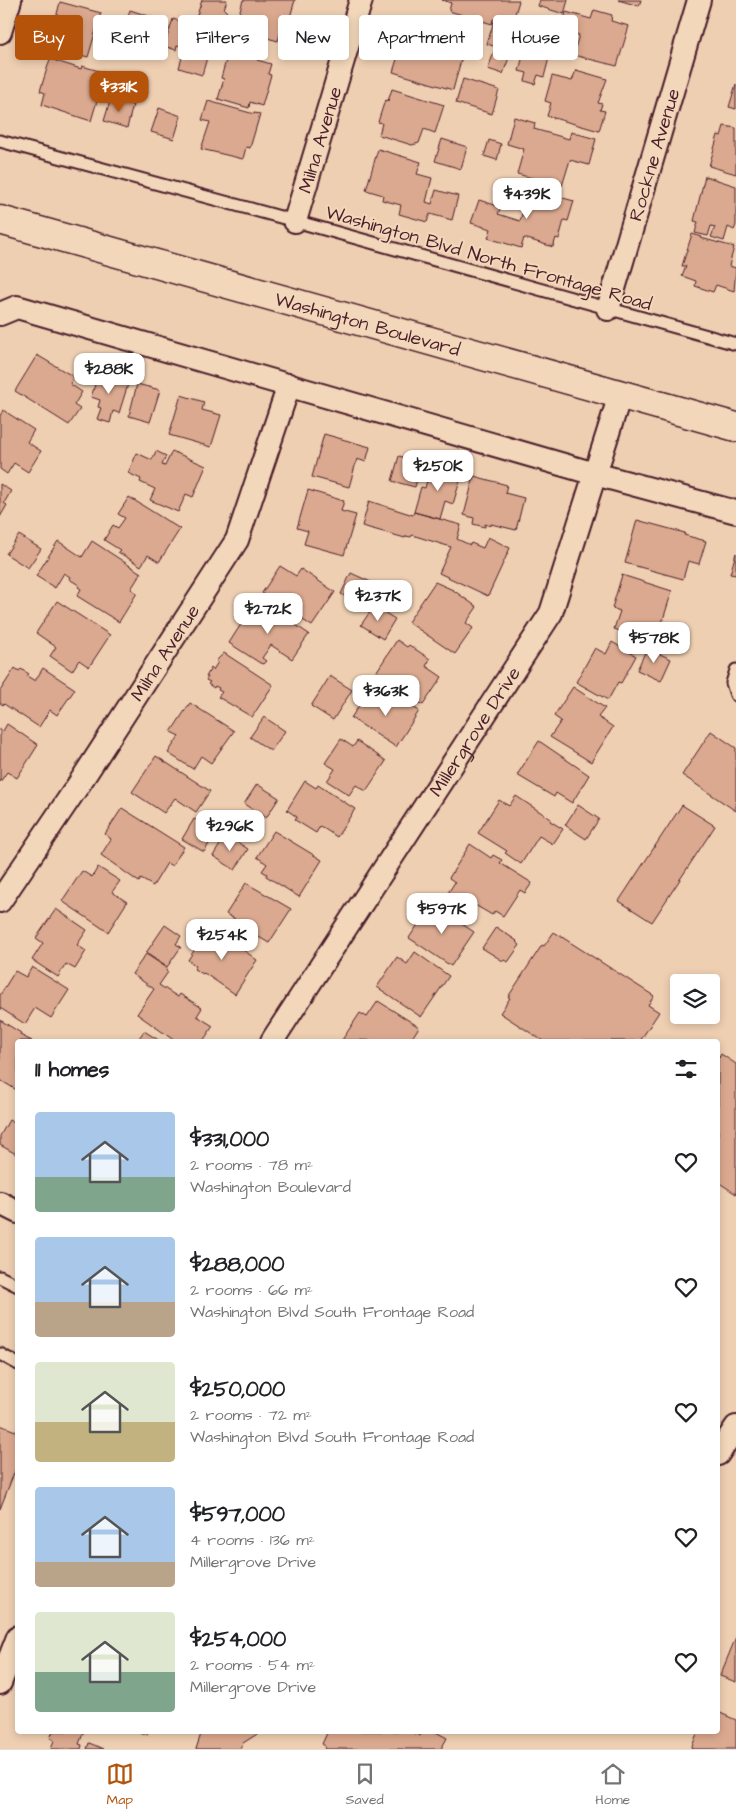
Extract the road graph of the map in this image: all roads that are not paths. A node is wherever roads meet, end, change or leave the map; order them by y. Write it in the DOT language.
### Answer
graph roads {
  1 [pos="10,0"];
  2 [pos="361,0"];
  3 [pos="699,0"];
  4 [pos="0,32"];
  5 [pos="0,141"];
  6 [pos="0,220"];
  7 [pos="294,220"];
  8 [pos="608,308"];
  9 [pos="8,310"];
  10 [pos="736,344"];
  11 [pos="289,385"];
  12 [pos="620,395"];
  13 [pos="736,426"];
  14 [pos="595,474"];
  15 [pos="736,512"];
  16 [pos="736,670"];
  17 [pos="736,695"];
  18 [pos="0,901"];
  19 [pos="273,1039"];
  20 [pos="0,1203"];
  21 [pos="15,1210"];
  22 [pos="0,1277"];
  23 [pos="15,1284"];
  24 [pos="0,1354"];
  25 [pos="15,1362"];
  26 [pos="736,1427"];
  27 [pos="720,1451"];
  28 [pos="15,1645"];
  29 [pos="0,1683"];
  1 -- 4 [label="street"];
  2 -- 7 [label="street, Milna Avenue"];
  3 -- 8 [label="street, Rockne Avenue"];
  5 -- 7 [label="lane, Washington Blvd North Frontage Road"];
  6 -- 12 [label="main road, Washington Boulevard"];
  7 -- 8 [label="lane, Washington Blvd North Frontage Road"];
  8 -- 10 [label="lane, Washington Blvd North Frontage Road"];
  9 -- 11 [label="street"];
  11 -- 14 [label="street"];
  11 -- 18 [label="street, Milna Avenue"];
  12 -- 13 [label="main road, Washington Boulevard"];
  12 -- 14 [label="street, Millergrove Drive"];
  14 -- 15 [label="street"];
  14 -- 19 [label="street, Millergrove Drive"];
  16 -- 17 [label="lane"];
  20 -- 21 [label="street"];
  22 -- 23 [label="lane"];
  24 -- 25 [label="lane"];
  26 -- 27 [label="street"];
  28 -- 29 [label="street"];
}
